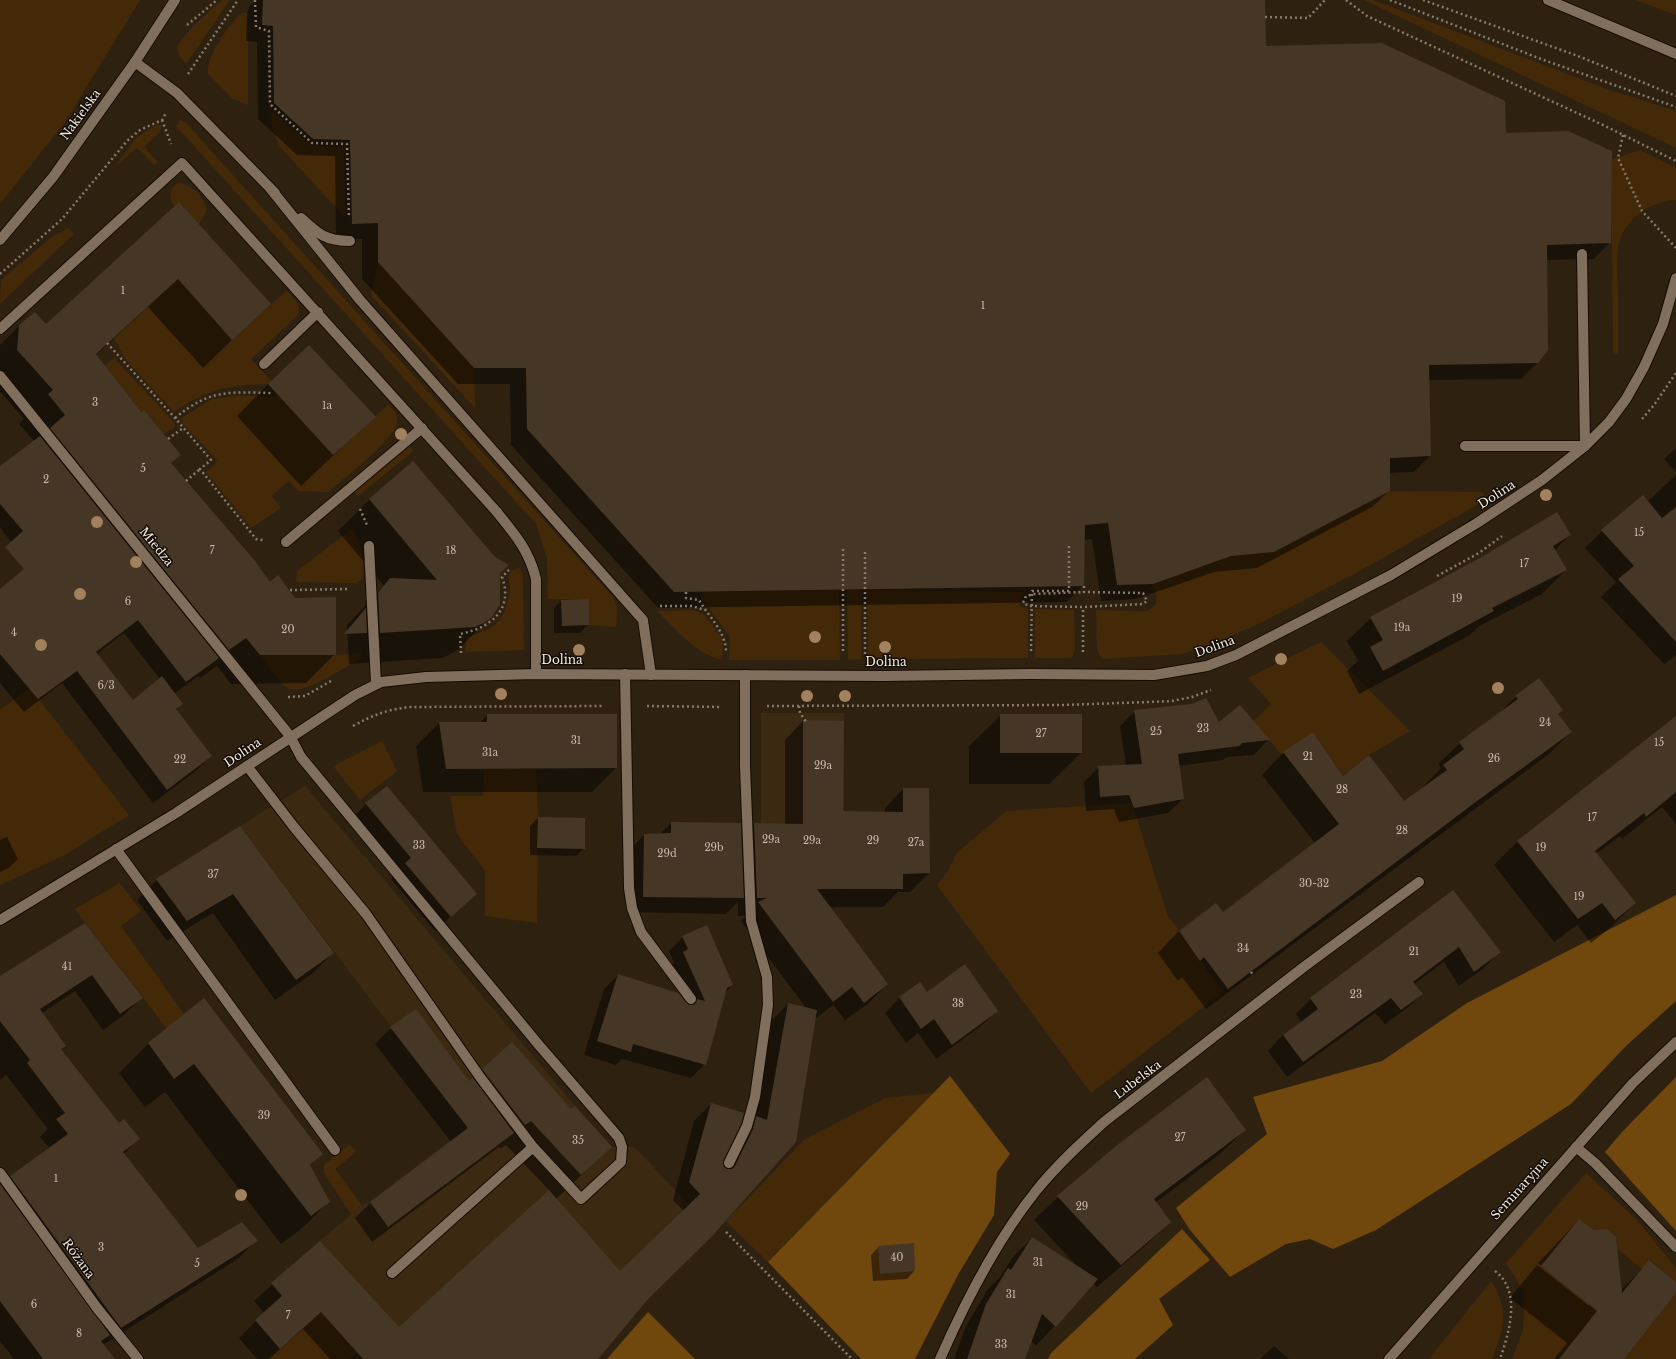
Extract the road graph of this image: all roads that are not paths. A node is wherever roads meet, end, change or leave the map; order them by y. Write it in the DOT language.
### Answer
graph roads {
  1 [pos="175,0"];
  2 [pos="1548,0"];
  3 [pos="1676,54"];
  4 [pos="135,62"];
  5 [pos="270,188"];
  6 [pos="0,240"];
  7 [pos="350,241"];
  8 [pos="1582,254"];
  9 [pos="1676,278"];
  10 [pos="318,312"];
  11 [pos="0,329"];
  12 [pos="264,364"];
  13 [pos="0,376"];
  14 [pos="422,428"];
  15 [pos="1465,446"];
  16 [pos="1586,446"];
  17 [pos="286,542"];
  18 [pos="369,546"];
  19 [pos="536,674"];
  20 [pos="625,674"];
  21 [pos="651,675"];
  22 [pos="745,675"];
  23 [pos="376,683"];
  24 [pos="290,736"];
  25 [pos="247,766"];
  26 [pos="116,849"];
  27 [pos="1419,882"];
  28 [pos="0,920"];
  29 [pos="691,999"];
  30 [pos="1676,1042"];
  31 [pos="1576,1147"];
  32 [pos="533,1148"];
  33 [pos="335,1150"];
  34 [pos="729,1163"];
  35 [pos="0,1173"];
  36 [pos="1676,1247"];
  37 [pos="392,1273"];
  38 [pos="138,1359"];
  39 [pos="940,1359"];
  40 [pos="1389,1359"];
  1 -- 4 [label="street, Nakielska"];
  2 -- 3 [label="street"];
  4 -- 5 [label="street"];
  4 -- 6 [label="street, Nakielska"];
  5 -- 7 [label="street"];
  5 -- 21 [label="street"];
  8 -- 16 [label="street"];
  9 -- 16 [label="street, Dolina"];
  10 -- 11 [label="street"];
  10 -- 12 [label="street"];
  10 -- 14 [label="street"];
  13 -- 24 [label="street, Miedza"];
  14 -- 17 [label="street"];
  14 -- 19 [label="street"];
  15 -- 16 [label="street"];
  16 -- 22 [label="street, Dolina"];
  18 -- 23 [label="street"];
  19 -- 20 [label="street, Dolina"];
  19 -- 23 [label="street, Dolina"];
  20 -- 21 [label="street, Dolina"];
  20 -- 29 [label="street"];
  21 -- 22 [label="street, Dolina"];
  22 -- 34 [label="street"];
  23 -- 24 [label="street, Dolina"];
  24 -- 25 [label="street, Dolina"];
  24 -- 32 [label="street, Miedza"];
  25 -- 26 [label="street, Dolina"];
  25 -- 32 [label="street"];
  26 -- 28 [label="street, Dolina"];
  26 -- 33 [label="street"];
  27 -- 39 [label="street, Lubelska"];
  30 -- 31 [label="street, Seminaryjna"];
  31 -- 36 [label="street"];
  31 -- 40 [label="street, Seminaryjna"];
  32 -- 37 [label="street"];
  35 -- 38 [label="street, Różana"];
}
